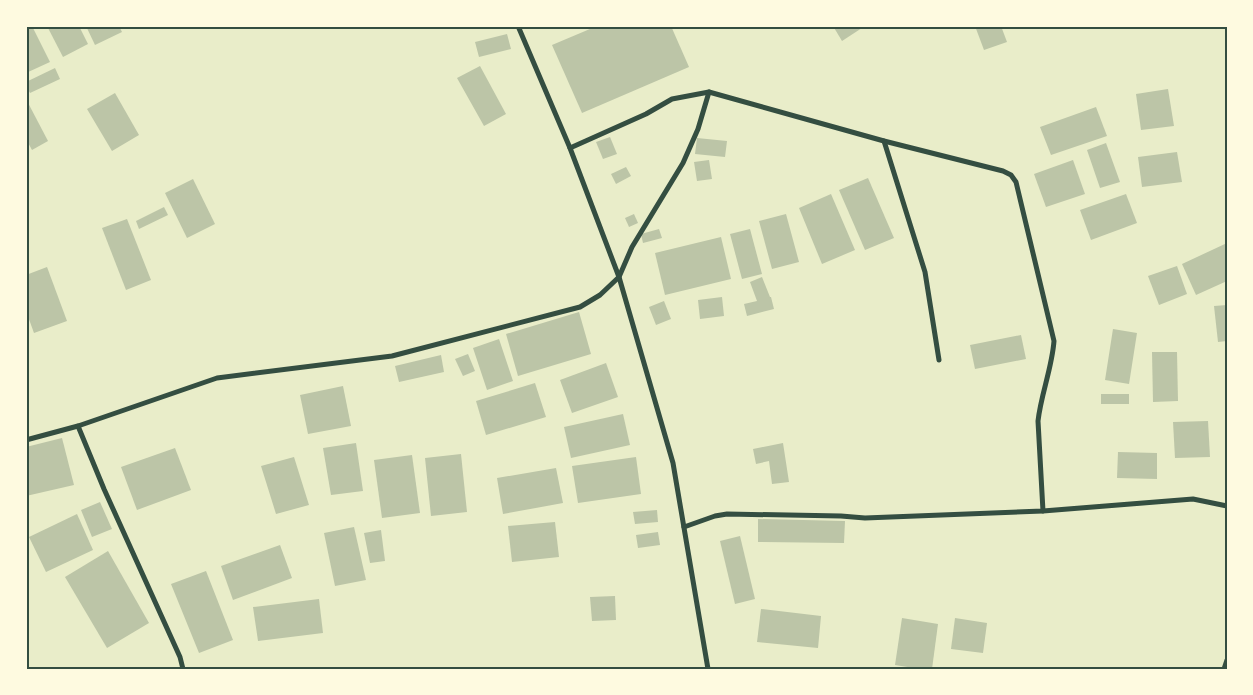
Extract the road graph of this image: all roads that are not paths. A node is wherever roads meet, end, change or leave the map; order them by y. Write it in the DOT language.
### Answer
graph roads {
  1 [pos="518,26"];
  2 [pos="709,92"];
  3 [pos="884,141"];
  4 [pos="570,148"];
  5 [pos="619,277"];
  6 [pos="939,360"];
  7 [pos="78,426"];
  8 [pos="26,440"];
  9 [pos="1227,506"];
  10 [pos="1043,511"];
  11 [pos="684,528"];
  12 [pos="1227,660"];
  13 [pos="183,669"];
  14 [pos="708,669"];
  15 [pos="1224,669"];
  1 -- 4 [label="street"];
  2 -- 3 [label="street"];
  2 -- 4 [label="street"];
  2 -- 5 [label="street"];
  3 -- 6 [label="street"];
  3 -- 10 [label="street"];
  4 -- 5 [label="street"];
  5 -- 7 [label="street"];
  5 -- 11 [label="street"];
  7 -- 8 [label="street"];
  7 -- 13 [label="street"];
  9 -- 10 [label="street"];
  10 -- 11 [label="street"];
  11 -- 14 [label="street"];
  12 -- 15 [label="street"];
}
